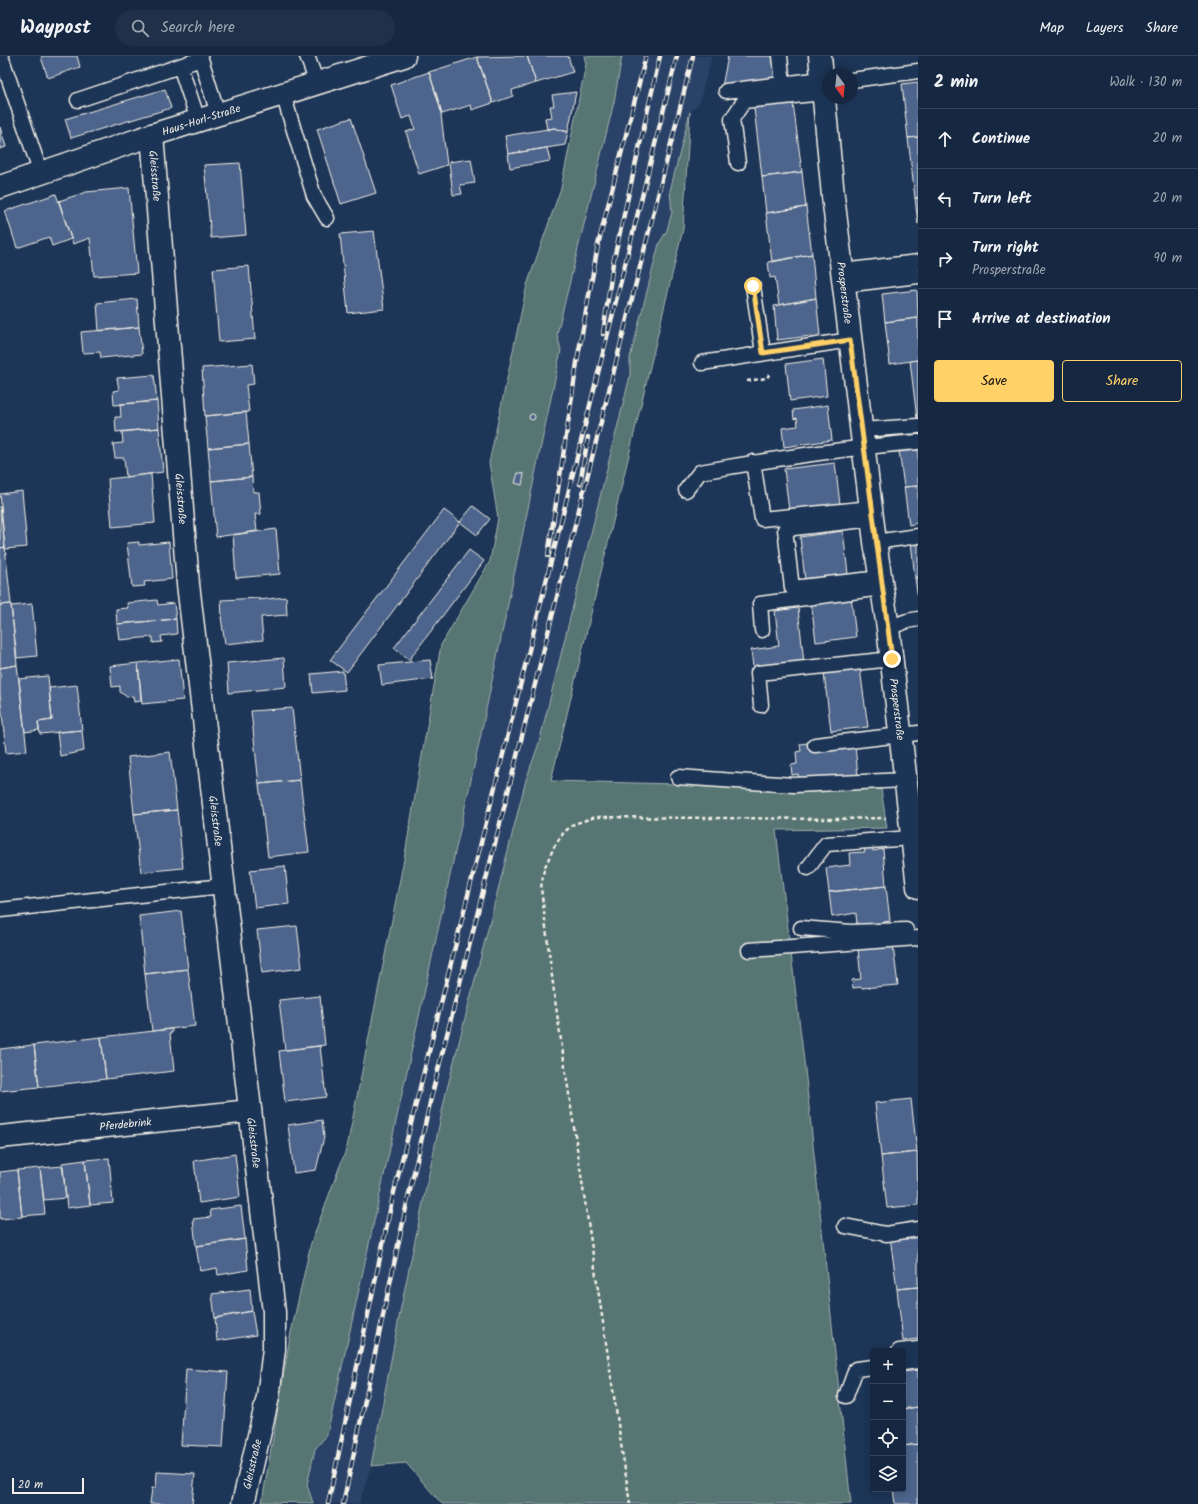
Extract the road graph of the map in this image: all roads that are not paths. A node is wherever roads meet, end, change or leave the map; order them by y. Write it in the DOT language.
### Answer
graph roads {
  1 [pos="1,56"];
  2 [pos="307,56"];
  3 [pos="404,56"];
  4 [pos="780,56"];
  5 [pos="820,56"];
  6 [pos="204,57"];
  7 [pos="180,66"];
  8 [pos="822,70"];
  9 [pos="918,71"];
  10 [pos="858,79"];
  11 [pos="317,83"];
  12 [pos="783,84"];
  13 [pos="822,85"];
  14 [pos="822,85"];
  15 [pos="726,91"];
  16 [pos="282,94"];
  17 [pos="78,100"];
  18 [pos="825,104"];
  19 [pos="208,117"];
  20 [pos="152,135"];
  21 [pos="738,163"];
  22 [pos="41,174"];
  23 [pos="0,188"];
  24 [pos="327,218"];
  25 [pos="918,262"];
  26 [pos="918,276"];
  27 [pos="843,278"];
  28 [pos="753,286"];
  29 [pos="850,340"];
  30 [pos="763,353"];
  31 [pos="702,363"];
  32 [pos="918,426"];
  33 [pos="863,438"];
  34 [pos="918,442"];
  35 [pos="753,462"];
  36 [pos="686,490"];
  37 [pos="872,514"];
  38 [pos="918,536"];
  39 [pos="875,542"];
  40 [pos="881,583"];
  41 [pos="918,619"];
  42 [pos="888,628"];
  43 [pos="918,628"];
  44 [pos="762,630"];
  45 [pos="892,659"];
  46 [pos="761,705"];
  47 [pos="909,734"];
  48 [pos="815,745"];
  49 [pos="678,777"];
  50 [pos="910,789"];
  51 [pos="911,828"];
  52 [pos="808,868"];
  53 [pos="223,886"];
  54 [pos="918,887"];
  55 [pos="0,910"];
  56 [pos="801,928"];
  57 [pos="918,929"];
  58 [pos="918,938"];
  59 [pos="749,950"];
  60 [pos="250,1112"];
  61 [pos="0,1137"];
  62 [pos="845,1226"];
  63 [pos="918,1230"];
  64 [pos="918,1349"];
  65 [pos="906,1350"];
  66 [pos="918,1361"];
  67 [pos="906,1363"];
  68 [pos="870,1367"];
  69 [pos="846,1396"];
  70 [pos="243,1504"];
  1 -- 22 [label="lane"];
  2 -- 11 [label="lane"];
  3 -- 11 [label="street, Haus-Horl-Straße"];
  4 -- 12 [label="lane"];
  5 -- 8 [label="street, Prosperstraße"];
  6 -- 7 [label="lane"];
  6 -- 19 [label="lane"];
  7 -- 17 [label="lane"];
  7 -- 19 [label="lane"];
  9 -- 10 [label="lane"];
  11 -- 16 [label="street, Haus-Horl-Straße"];
  12 -- 13 [label="lane"];
  12 -- 15 [label="lane"];
  14 -- 21 [label="lane"];
  16 -- 19 [label="street, Haus-Horl-Straße"];
  16 -- 24 [label="lane"];
  18 -- 27 [label="street, Prosperstraße"];
  19 -- 20 [label="street, Haus-Horl-Straße"];
  20 -- 22 [label="street, Haus-Horl-Straße"];
  20 -- 53 [label="street, Gleisstraße"];
  22 -- 23 [label="street, Haus-Horl-Straße"];
  25 -- 27 [label="lane"];
  26 -- 27 [label="lane"];
  27 -- 29 [label="street, Prosperstraße"];
  28 -- 30 [label="lane"];
  29 -- 30 [label="lane"];
  29 -- 33 [label="street, Prosperstraße"];
  30 -- 31 [label="lane"];
  32 -- 33 [label="lane"];
  33 -- 34 [label="lane"];
  33 -- 35 [label="lane"];
  33 -- 37 [label="street, Prosperstraße"];
  35 -- 36 [label="lane"];
  35 -- 37 [label="lane"];
  37 -- 39 [label="street, Prosperstraße"];
  37 -- 40 [label="lane"];
  38 -- 39 [label="lane"];
  39 -- 40 [label="street, Prosperstraße"];
  40 -- 42 [label="street, Prosperstraße"];
  40 -- 44 [label="lane"];
  41 -- 42 [label="lane"];
  42 -- 43 [label="lane"];
  42 -- 45 [label="street, Prosperstraße"];
  45 -- 46 [label="lane"];
  45 -- 47 [label="street, Prosperstraße"];
  47 -- 48 [label="lane"];
  47 -- 50 [label="street, Prosperstraße"];
  49 -- 50 [label="lane"];
  50 -- 51 [label="street, Prosperstraße"];
  51 -- 52 [label="lane"];
  51 -- 54 [label="street, Prosperstraße"];
  53 -- 55 [label="lane"];
  53 -- 60 [label="street, Gleisstraße"];
  56 -- 57 [label="lane"];
  58 -- 59 [label="lane"];
  60 -- 61 [label="street, Pferdebrink"];
  60 -- 70 [label="street, Gleisstraße"];
  62 -- 63 [label="lane"];
  64 -- 65 [label="lane"];
  66 -- 67 [label="lane"];
  68 -- 69 [label="lane"];
}
